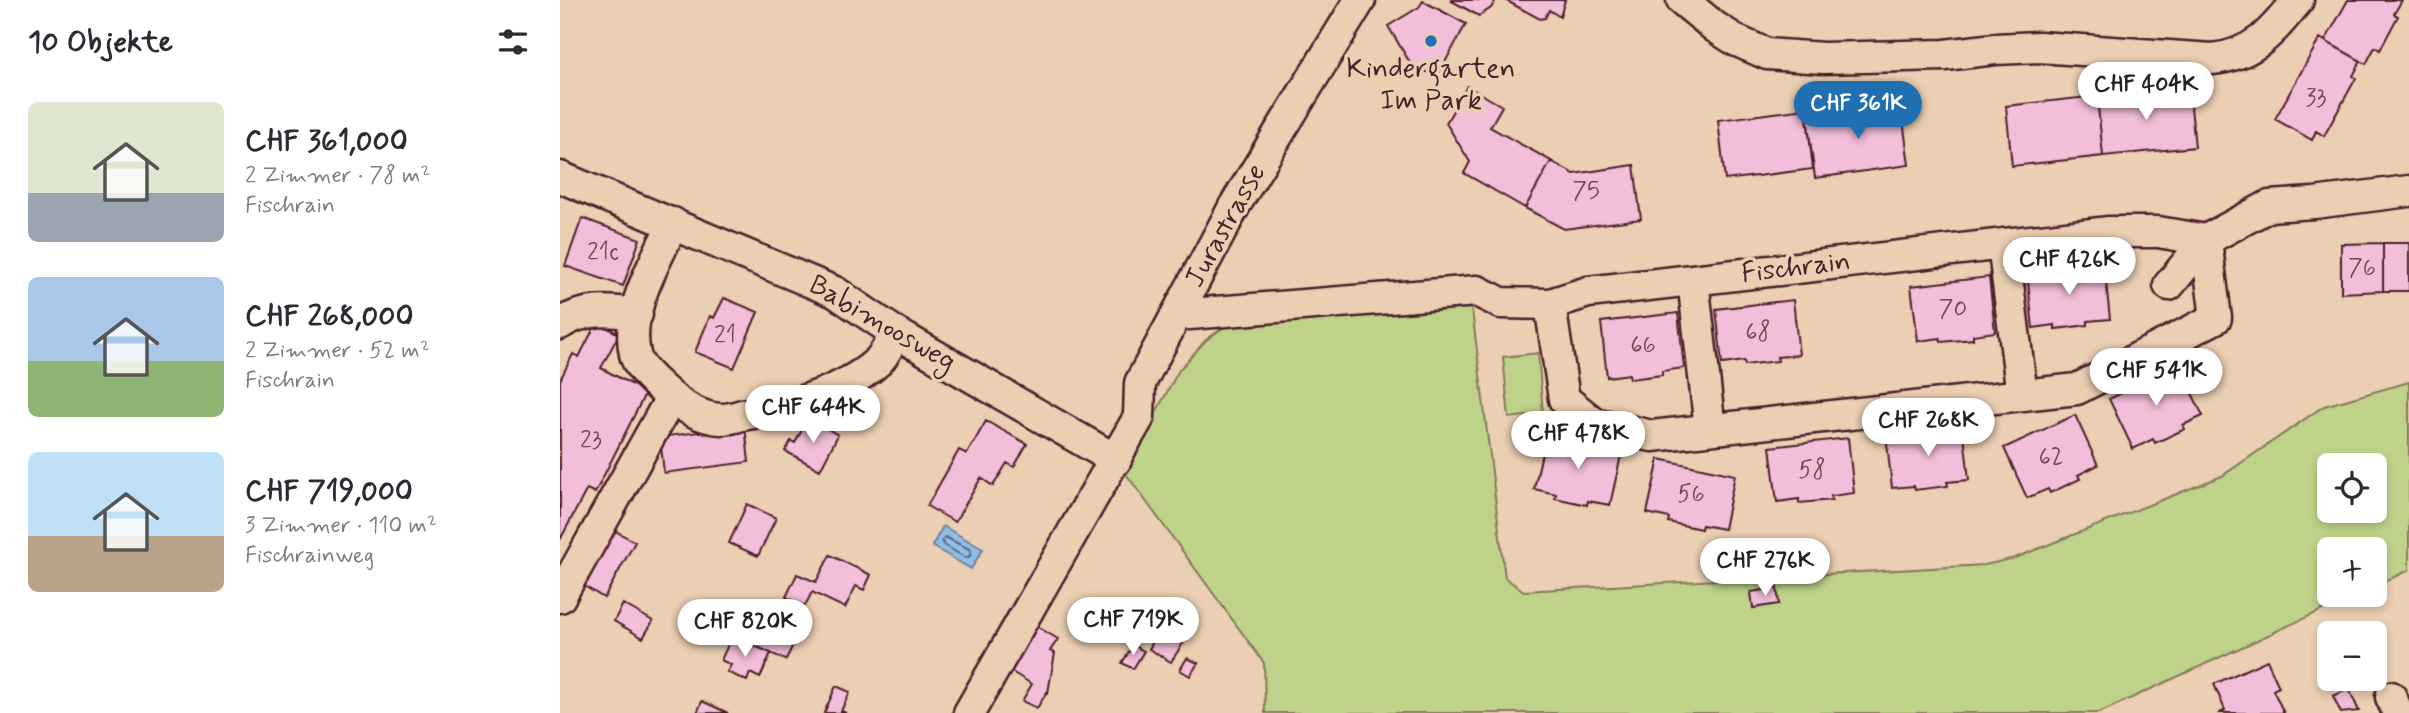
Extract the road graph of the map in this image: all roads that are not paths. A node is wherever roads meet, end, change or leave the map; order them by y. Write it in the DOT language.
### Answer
graph roads {
  1 [pos="1360,0"];
  2 [pos="1682,0"];
  3 [pos="2298,0"];
  4 [pos="560,177"];
  5 [pos="2409,191"];
  6 [pos="673,223"];
  7 [pos="2206,240"];
  8 [pos="2003,244"];
  9 [pos="1693,280"];
  10 [pos="2169,285"];
  11 [pos="1550,304"];
  12 [pos="637,314"];
  13 [pos="1177,315"];
  14 [pos="560,324"];
  15 [pos="896,333"];
  16 [pos="2022,395"];
  17 [pos="671,398"];
  18 [pos="1710,429"];
  19 [pos="1116,460"];
  20 [pos="560,597"];
  21 [pos="969,713"];
  1 -- 13 [label="street, Jurastrasse"];
  2 -- 3 [label="street"];
  4 -- 6 [label="street, Babimoosweg"];
  5 -- 7 [label="street"];
  6 -- 12 [label="street"];
  6 -- 15 [label="street, Babimoosweg"];
  7 -- 8 [label="street, Fischrain"];
  7 -- 10 [label="street"];
  7 -- 16 [label="street"];
  8 -- 9 [label="street, Fischrain"];
  8 -- 16 [label="street"];
  9 -- 11 [label="street, Fischrain"];
  9 -- 18 [label="street"];
  11 -- 13 [label="street, Fischrain"];
  11 -- 18 [label="street"];
  12 -- 14 [label="street"];
  12 -- 17 [label="street"];
  13 -- 19 [label="street, Jurastrasse"];
  15 -- 17 [label="street"];
  15 -- 19 [label="street, Babimoosweg"];
  16 -- 18 [label="street"];
  17 -- 20 [label="street"];
  19 -- 21 [label="street, Jurastrasse"];
}
